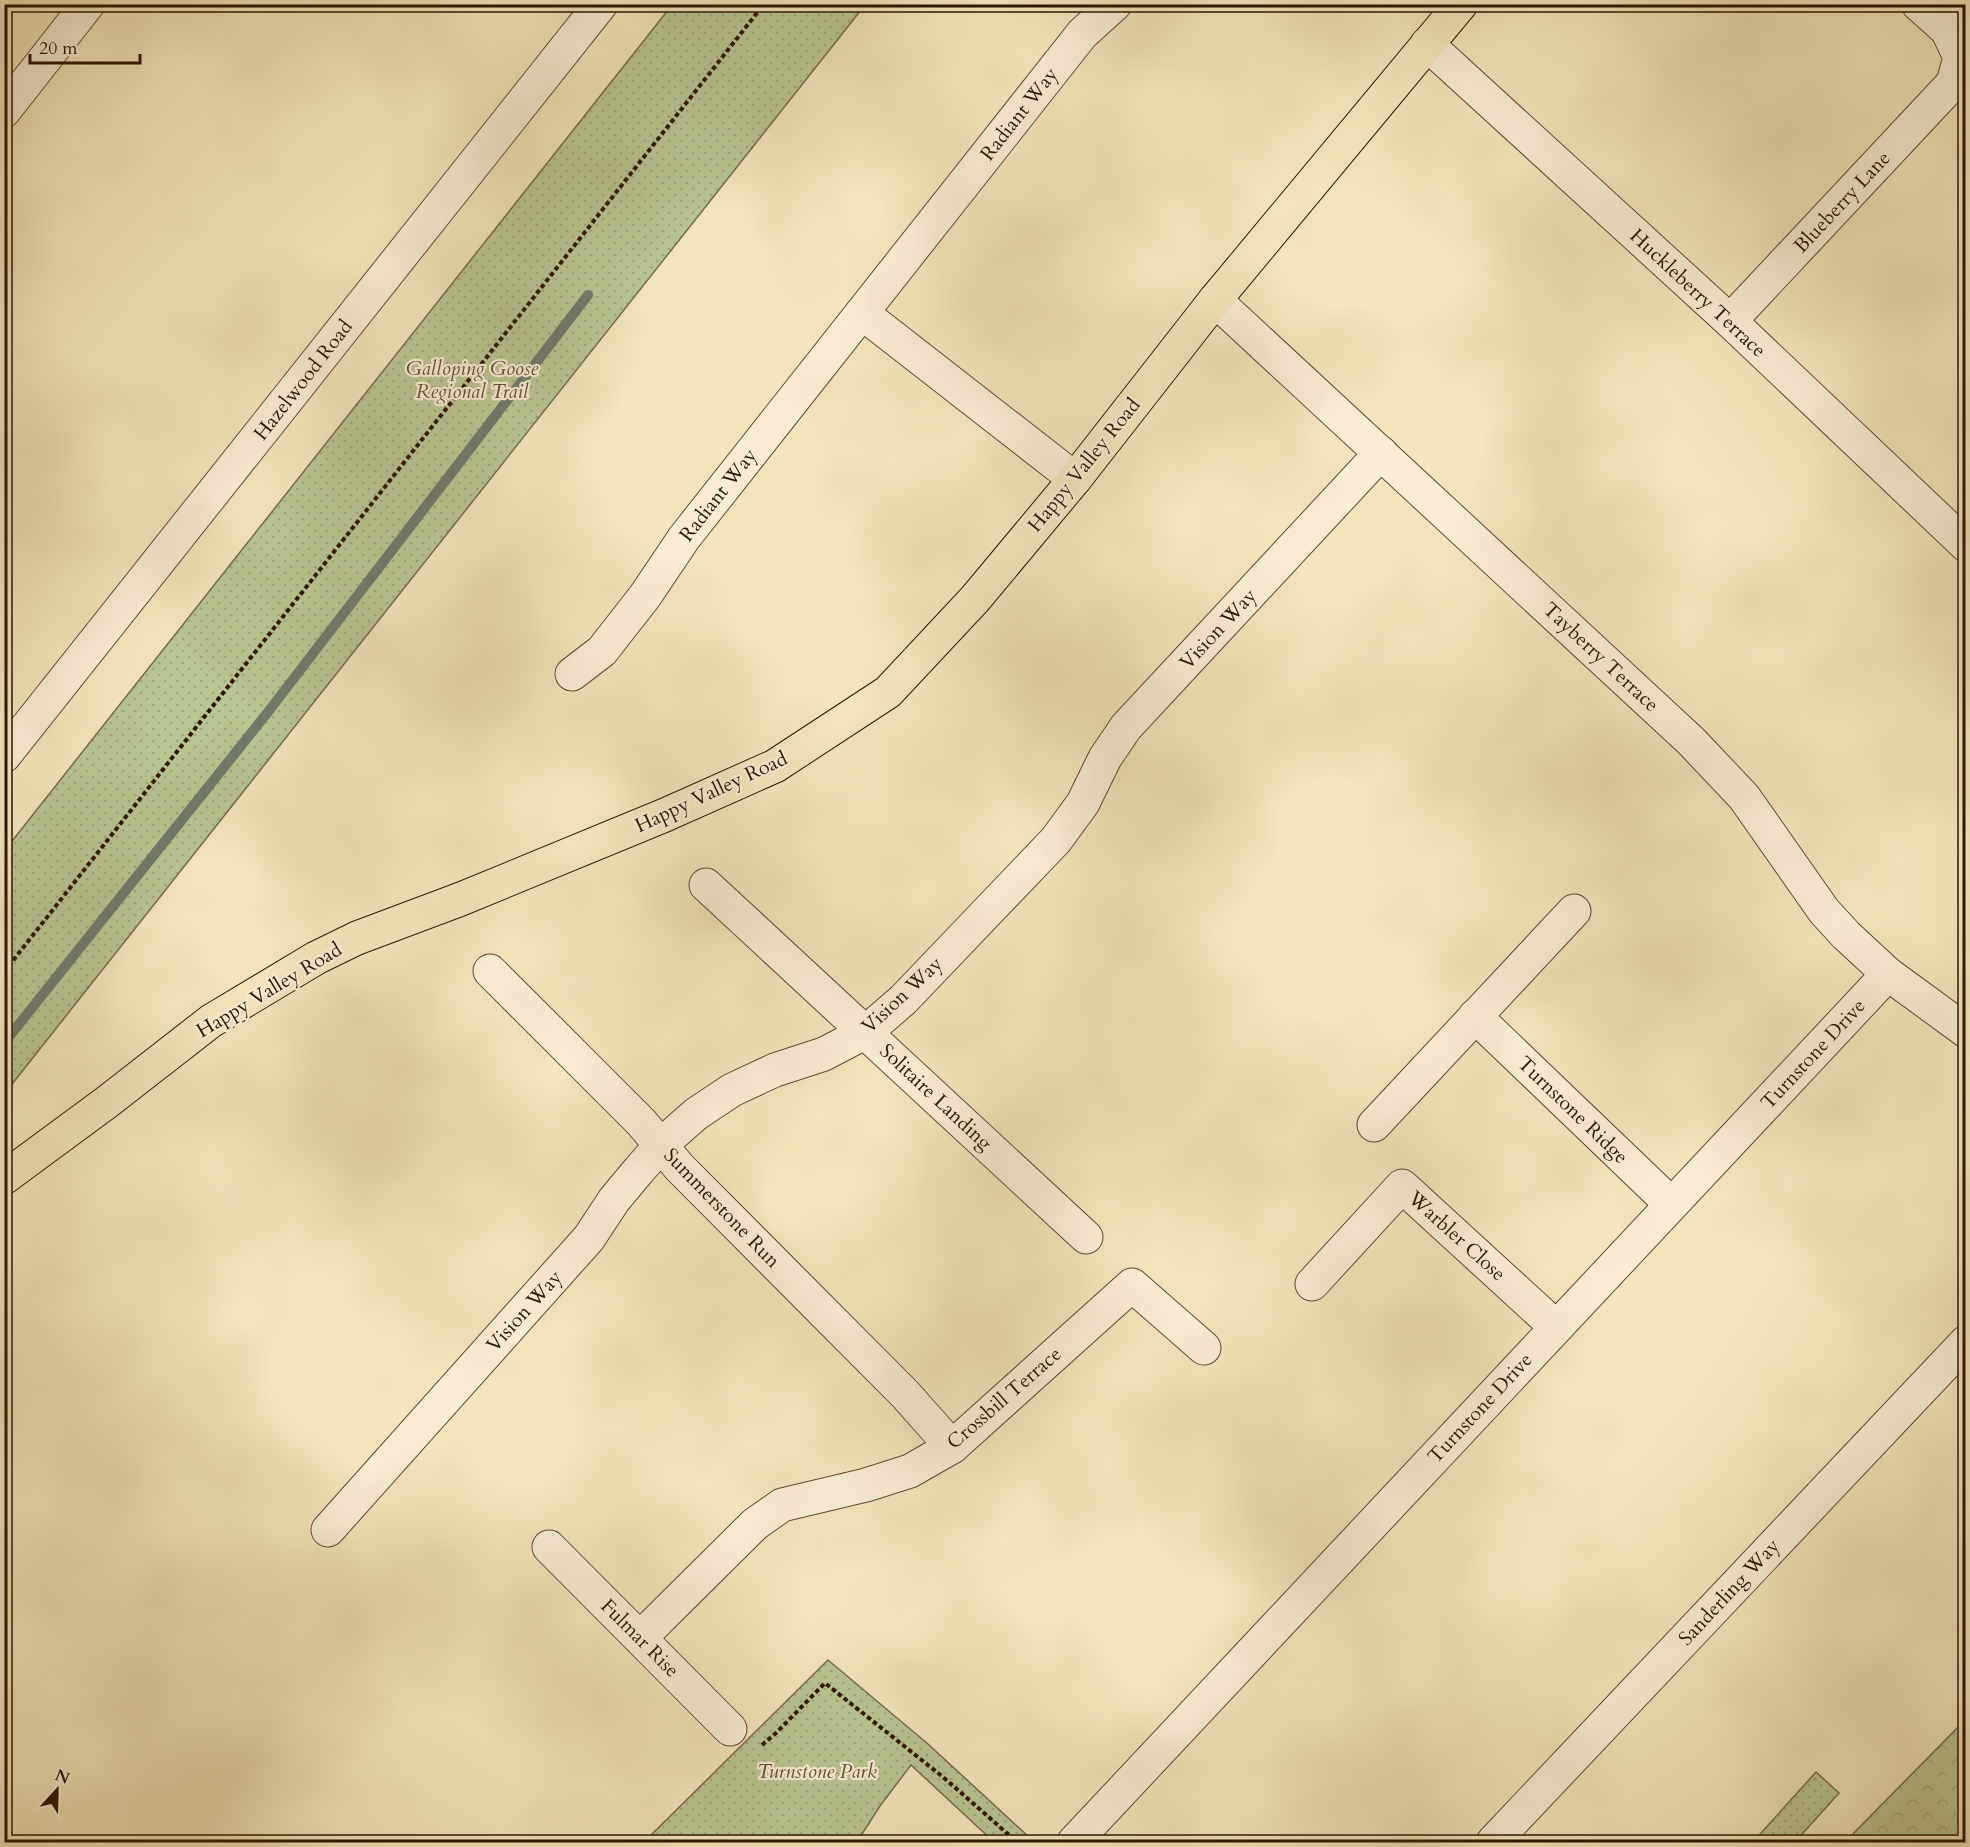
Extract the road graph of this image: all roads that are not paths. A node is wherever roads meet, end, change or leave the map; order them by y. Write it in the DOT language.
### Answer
graph roads {
  1 [pos="88,4"];
  2 [pos="601,4"];
  3 [pos="1115,4"];
  4 [pos="1461,4"];
  5 [pos="1918,4"];
  6 [pos="1956,20"];
  7 [pos="1427,44"];
  8 [pos="4,111"];
  9 [pos="1215,300"];
  10 [pos="862,313"];
  11 [pos="1730,321"];
  12 [pos="1381,453"];
  13 [pos="1075,479"];
  14 [pos="1965,545"];
  15 [pos="572,674"];
  16 [pos="4,756"];
  17 [pos="706,885"];
  18 [pos="1574,911"];
  19 [pos="490,971"];
  20 [pos="1888,974"];
  21 [pos="1475,1016"];
  22 [pos="1965,1030"];
  23 [pos="866,1032"];
  24 [pos="1374,1125"];
  25 [pos="662,1144"];
  26 [pos="4,1178"];
  27 [pos="1671,1204"];
  28 [pos="1086,1237"];
  29 [pos="1312,1284"];
  30 [pos="1556,1327"];
  31 [pos="1965,1342"];
  32 [pos="1204,1348"];
  33 [pos="952,1447"];
  34 [pos="328,1530"];
  35 [pos="549,1547"];
  36 [pos="640,1638"];
  37 [pos="730,1729"];
  38 [pos="1074,1842"];
  39 [pos="1492,1842"];
  1 -- 8 [label="street"];
  2 -- 16 [label="street, Hazelwood Road"];
  3 -- 10 [label="street, Radiant Way"];
  4 -- 7 [label="main road, Happy Valley Road"];
  5 -- 6 [label="street"];
  6 -- 11 [label="street, Blueberry Lane"];
  7 -- 9 [label="main road, Happy Valley Road"];
  7 -- 11 [label="street, Huckleberry Terrace"];
  9 -- 12 [label="street, Tayberry Terrace"];
  9 -- 13 [label="main road, Happy Valley Road"];
  10 -- 13 [label="street"];
  10 -- 15 [label="street, Radiant Way"];
  11 -- 14 [label="street, Huckleberry Terrace"];
  12 -- 20 [label="street, Tayberry Terrace"];
  12 -- 23 [label="street, Vision Way"];
  13 -- 26 [label="main road, Happy Valley Road"];
  17 -- 23 [label="street, Solitaire Landing"];
  18 -- 21 [label="street"];
  19 -- 25 [label="street, Summerstone Run"];
  20 -- 22 [label="street, Tayberry Terrace"];
  20 -- 27 [label="street, Turnstone Drive"];
  21 -- 24 [label="street"];
  21 -- 27 [label="street, Turnstone Ridge"];
  23 -- 25 [label="street, Vision Way"];
  23 -- 28 [label="street, Solitaire Landing"];
  25 -- 33 [label="street, Summerstone Run"];
  25 -- 34 [label="street, Vision Way"];
  27 -- 30 [label="street, Turnstone Drive"];
  29 -- 30 [label="street, Warbler Close"];
  30 -- 38 [label="street, Turnstone Drive"];
  31 -- 39 [label="street, Sanderling Way"];
  32 -- 33 [label="street, Crossbill Terrace"];
  33 -- 36 [label="street, Crossbill Terrace"];
  35 -- 36 [label="street, Fulmar Rise"];
  36 -- 37 [label="street, Fulmar Rise"];
}
